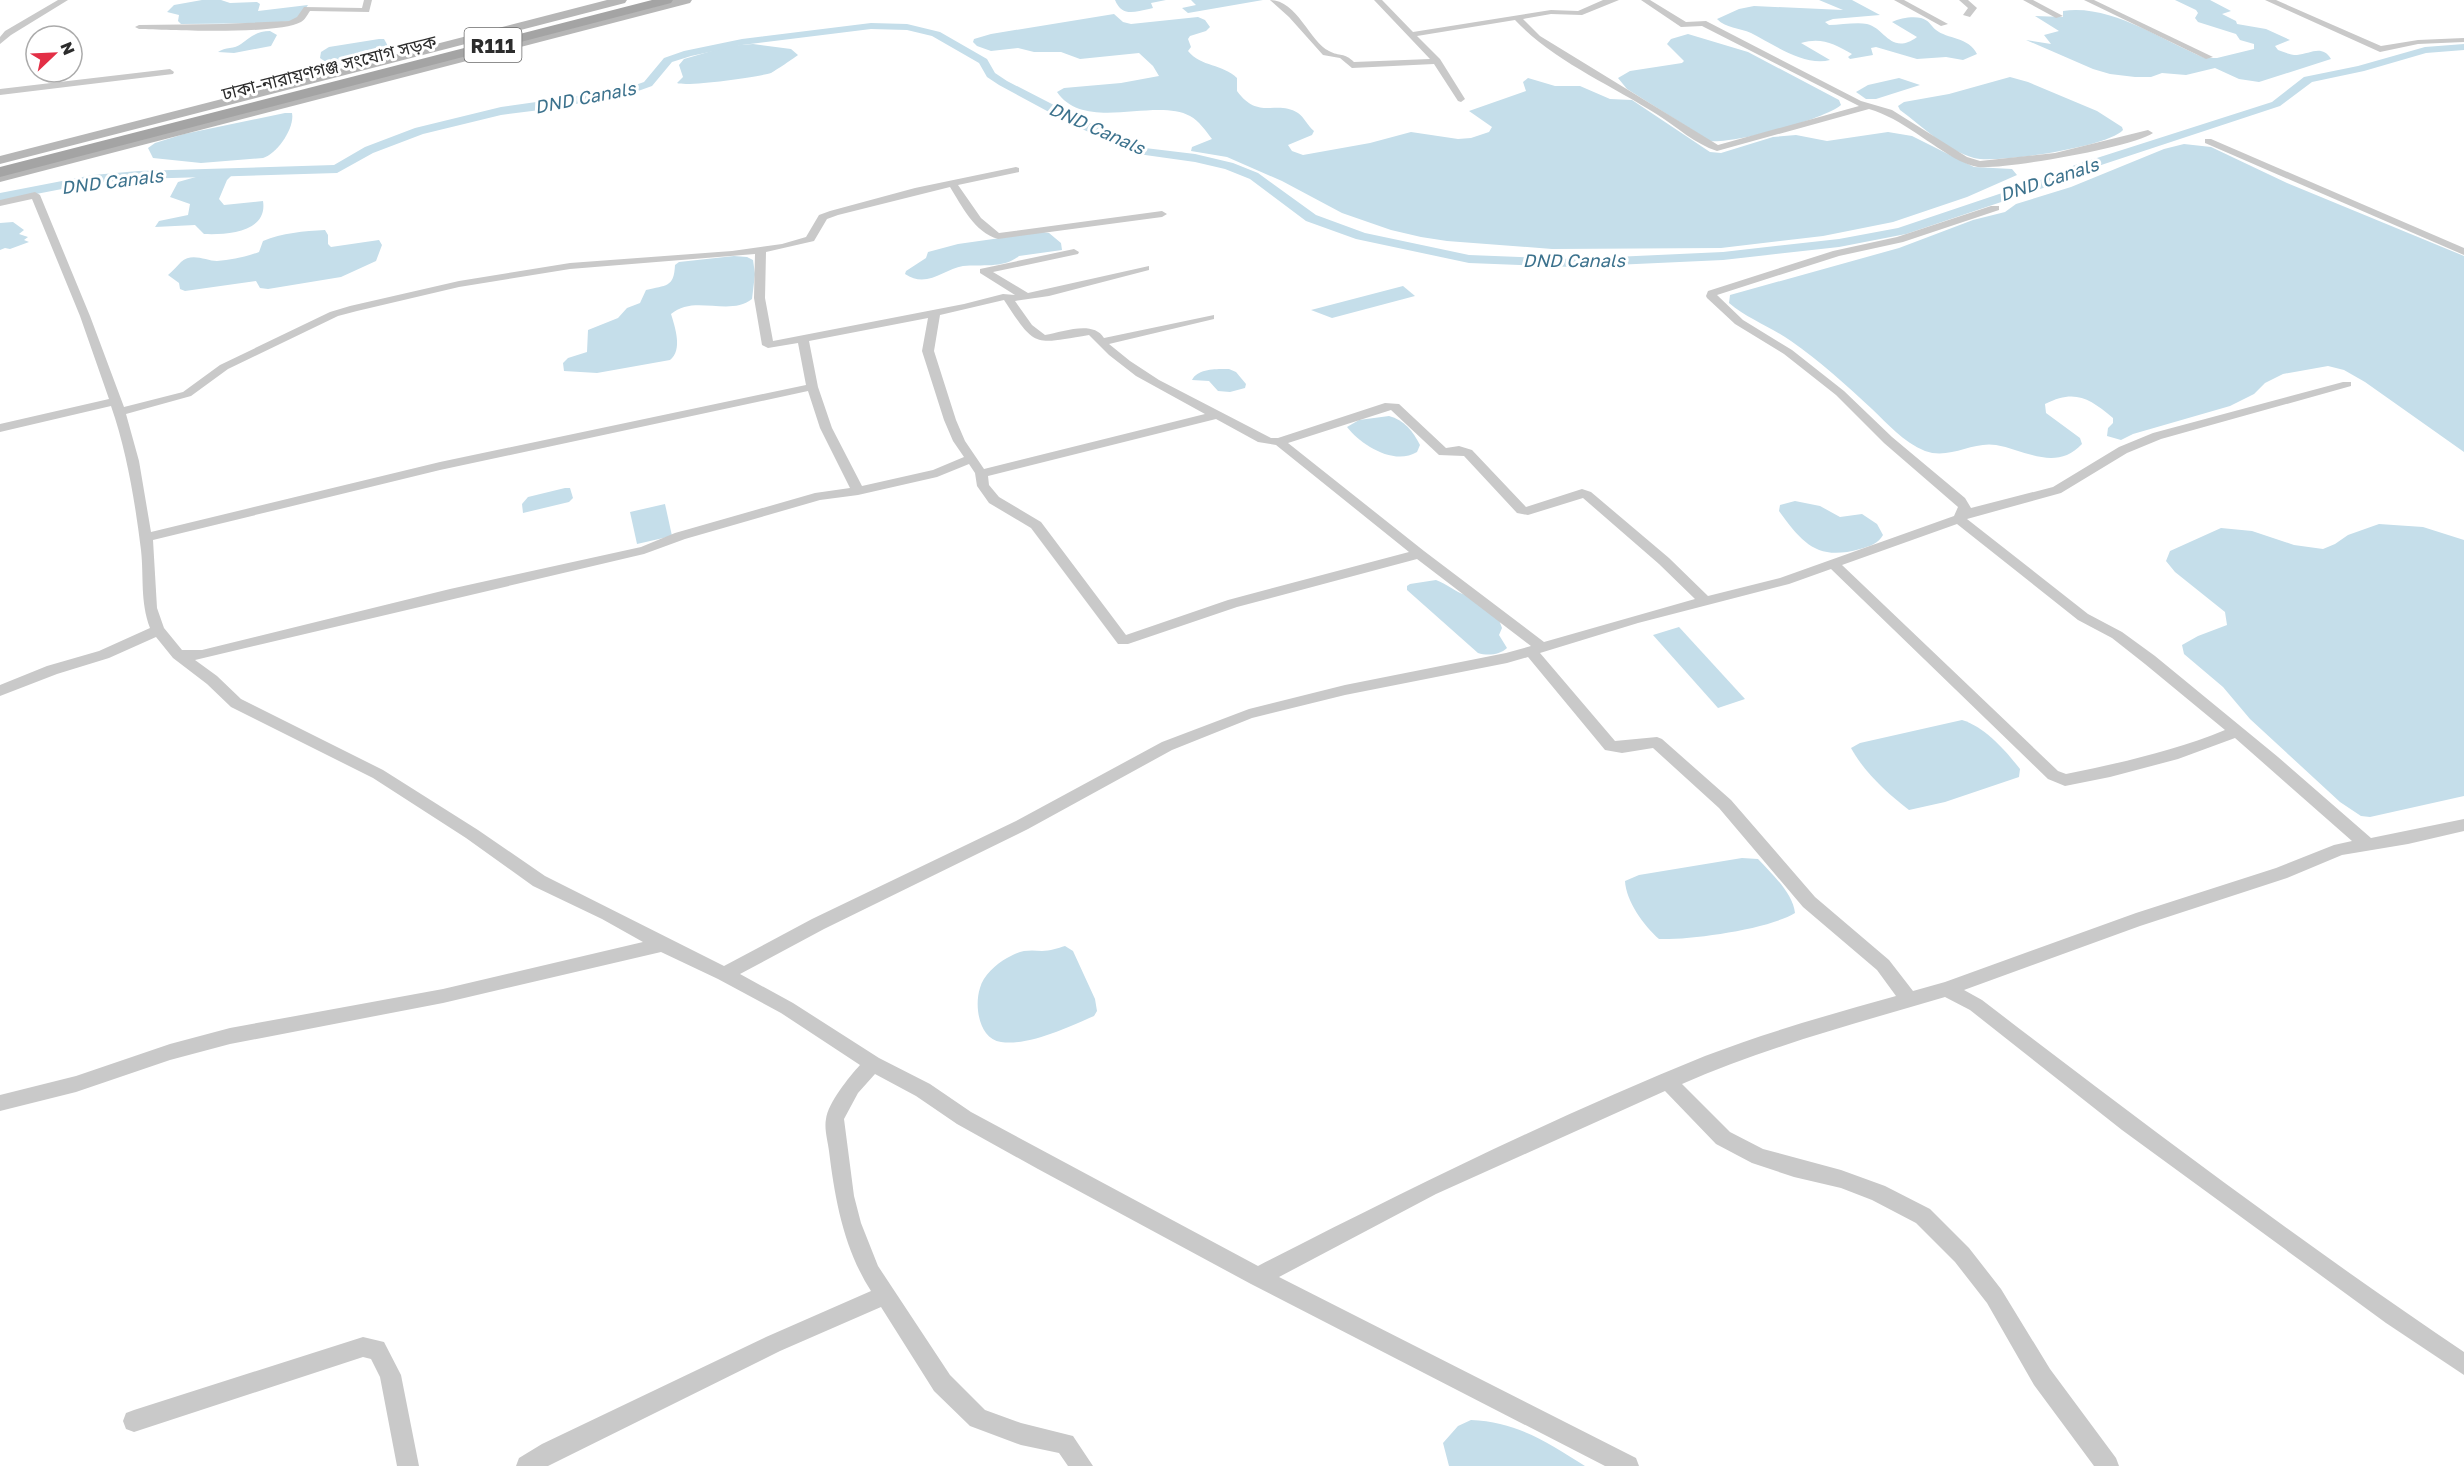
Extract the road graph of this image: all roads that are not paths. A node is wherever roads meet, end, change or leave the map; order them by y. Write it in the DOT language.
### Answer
graph roads {
  1 [pos="64,0"];
  2 [pos="368,0"];
  3 [pos="621,0"];
  4 [pos="686,0"];
  5 [pos="1274,0"];
  6 [pos="1378,0"];
  7 [pos="1615,0"];
  8 [pos="1645,0"];
  9 [pos="1898,0"];
  10 [pos="1963,0"];
  11 [pos="2027,0"];
  12 [pos="2088,0"];
  13 [pos="2269,0"];
  14 [pos="652,2"];
  15 [pos="1967,15"];
  16 [pos="2059,16"];
  17 [pos="1517,17"];
  18 [pos="1944,24"];
  19 [pos="139,27"];
  20 [pos="1413,34"];
  21 [pos="2464,39"];
  22 [pos="0,42"];
  23 [pos="2209,57"];
  24 [pos="1437,61"];
  25 [pos="170,72"];
  26 [pos="366,74"];
  27 [pos="316,87"];
  28 [pos="0,92"];
  29 [pos="1461,99"];
  30 [pos="1866,107"];
  31 [pos="2148,133"];
  32 [pos="2208,141"];
  33 [pos="0,160"];
  34 [pos="0,167"];
  35 [pos="1016,170"];
  36 [pos="0,172"];
  37 [pos="0,178"];
  38 [pos="952,183"];
  39 [pos="0,203"];
  40 [pos="1995,208"];
  41 [pos="1162,214"];
  42 [pos="761,251"];
  43 [pos="1074,252"];
  44 [pos="2464,252"];
  45 [pos="1145,268"];
  46 [pos="1026,297"];
  47 [pos="1009,300"];
  48 [pos="935,311"];
  49 [pos="1210,317"];
  50 [pos="803,339"];
  51 [pos="1100,341"];
  52 [pos="2347,384"];
  53 [pos="812,387"];
  54 [pos="118,407"];
  55 [pos="1216,415"];
  56 [pos="0,428"];
  57 [pos="1279,442"];
  58 [pos="971,458"];
  59 [pos="981,473"];
  60 [pos="858,491"];
  61 [pos="1961,516"];
  62 [pos="146,537"];
  63 [pos="1419,554"];
  64 [pos="1832,563"];
  65 [pos="1705,601"];
  66 [pos="158,630"];
  67 [pos="1536,649"];
  68 [pos="178,655"];
  69 [pos="0,691"];
  70 [pos="2237,732"];
  71 [pos="2464,825"];
  72 [pos="2368,845"];
  73 [pos="662,945"];
  74 [pos="724,974"];
  75 [pos="1946,989"];
  76 [pos="1908,1000"];
  77 [pos="873,1064"];
  78 [pos="1667,1080"];
  79 [pos="0,1103"];
  80 [pos="1257,1277"];
  81 [pos="883,1296"];
  82 [pos="2464,1364"];
  83 [pos="134,1421"];
  84 [pos="408,1466"];
  85 [pos="527,1466"];
  86 [pos="1082,1466"];
  87 [pos="1628,1466"];
  88 [pos="2108,1466"];
  1 -- 22 [label="street"];
  2 -- 19 [label="street"];
  3 -- 26 [label="street"];
  4 -- 14 [label="street"];
  5 -- 24 [label="street"];
  6 -- 20 [label="street"];
  7 -- 17 [label="street"];
  8 -- 30 [label="street"];
  9 -- 18 [label="street"];
  10 -- 15 [label="street"];
  11 -- 16 [label="street"];
  12 -- 23 [label="street"];
  13 -- 21 [label="street"];
  14 -- 26 [label="main road, ঢাকা-নারায়ণগঞ্জ সংযোগ সড়ক / R111"];
  17 -- 20 [label="street"];
  17 -- 30 [label="street"];
  20 -- 24 [label="street"];
  24 -- 29 [label="street"];
  25 -- 28 [label="street"];
  26 -- 27 [label="main road, ঢাকা-নারায়ণগঞ্জ সংযোগ সড়ক / R111"];
  26 -- 33 [label="street"];
  26 -- 37 [label="street"];
  27 -- 34 [label="main road, ঢাকা-নারায়ণগঞ্জ সংযোগ সড়ক / R111"];
  27 -- 36 [label="main road, ঢাকা-নারায়ণগঞ্জ সংযোগ সড়ক / R111"];
  30 -- 31 [label="street"];
  32 -- 44 [label="street"];
  35 -- 38 [label="street"];
  38 -- 41 [label="street"];
  38 -- 42 [label="street"];
  39 -- 54 [label="street"];
  40 -- 61 [label="street"];
  42 -- 50 [label="street"];
  42 -- 54 [label="street"];
  43 -- 46 [label="street"];
  45 -- 46 [label="street"];
  46 -- 47 [label="street"];
  47 -- 48 [label="street"];
  47 -- 51 [label="street"];
  48 -- 50 [label="street"];
  48 -- 58 [label="street"];
  49 -- 51 [label="street"];
  50 -- 53 [label="street"];
  51 -- 55 [label="street"];
  52 -- 61 [label="street"];
  53 -- 60 [label="street"];
  53 -- 62 [label="street"];
  54 -- 56 [label="street"];
  54 -- 62 [label="street"];
  55 -- 57 [label="street"];
  55 -- 59 [label="street"];
  57 -- 63 [label="street"];
  57 -- 65 [label="street"];
  58 -- 59 [label="street"];
  58 -- 60 [label="street"];
  59 -- 63 [label="street"];
  60 -- 68 [label="street"];
  61 -- 64 [label="street"];
  61 -- 70 [label="street"];
  62 -- 66 [label="street"];
  63 -- 67 [label="street"];
  64 -- 65 [label="street"];
  64 -- 70 [label="street"];
  65 -- 67 [label="street"];
  66 -- 68 [label="street"];
  66 -- 69 [label="street"];
  67 -- 74 [label="street"];
  67 -- 76 [label="street"];
  68 -- 73 [label="street"];
  70 -- 72 [label="street"];
  71 -- 72 [label="street"];
  72 -- 75 [label="street"];
  73 -- 74 [label="street"];
  73 -- 79 [label="street"];
  74 -- 77 [label="street"];
  75 -- 76 [label="street"];
  75 -- 82 [label="street"];
  76 -- 78 [label="street"];
  77 -- 80 [label="street"];
  77 -- 81 [label="street"];
  78 -- 80 [label="street"];
  78 -- 88 [label="street"];
  80 -- 87 [label="street"];
  81 -- 85 [label="street"];
  81 -- 86 [label="street"];
  83 -- 84 [label="street"];
}
